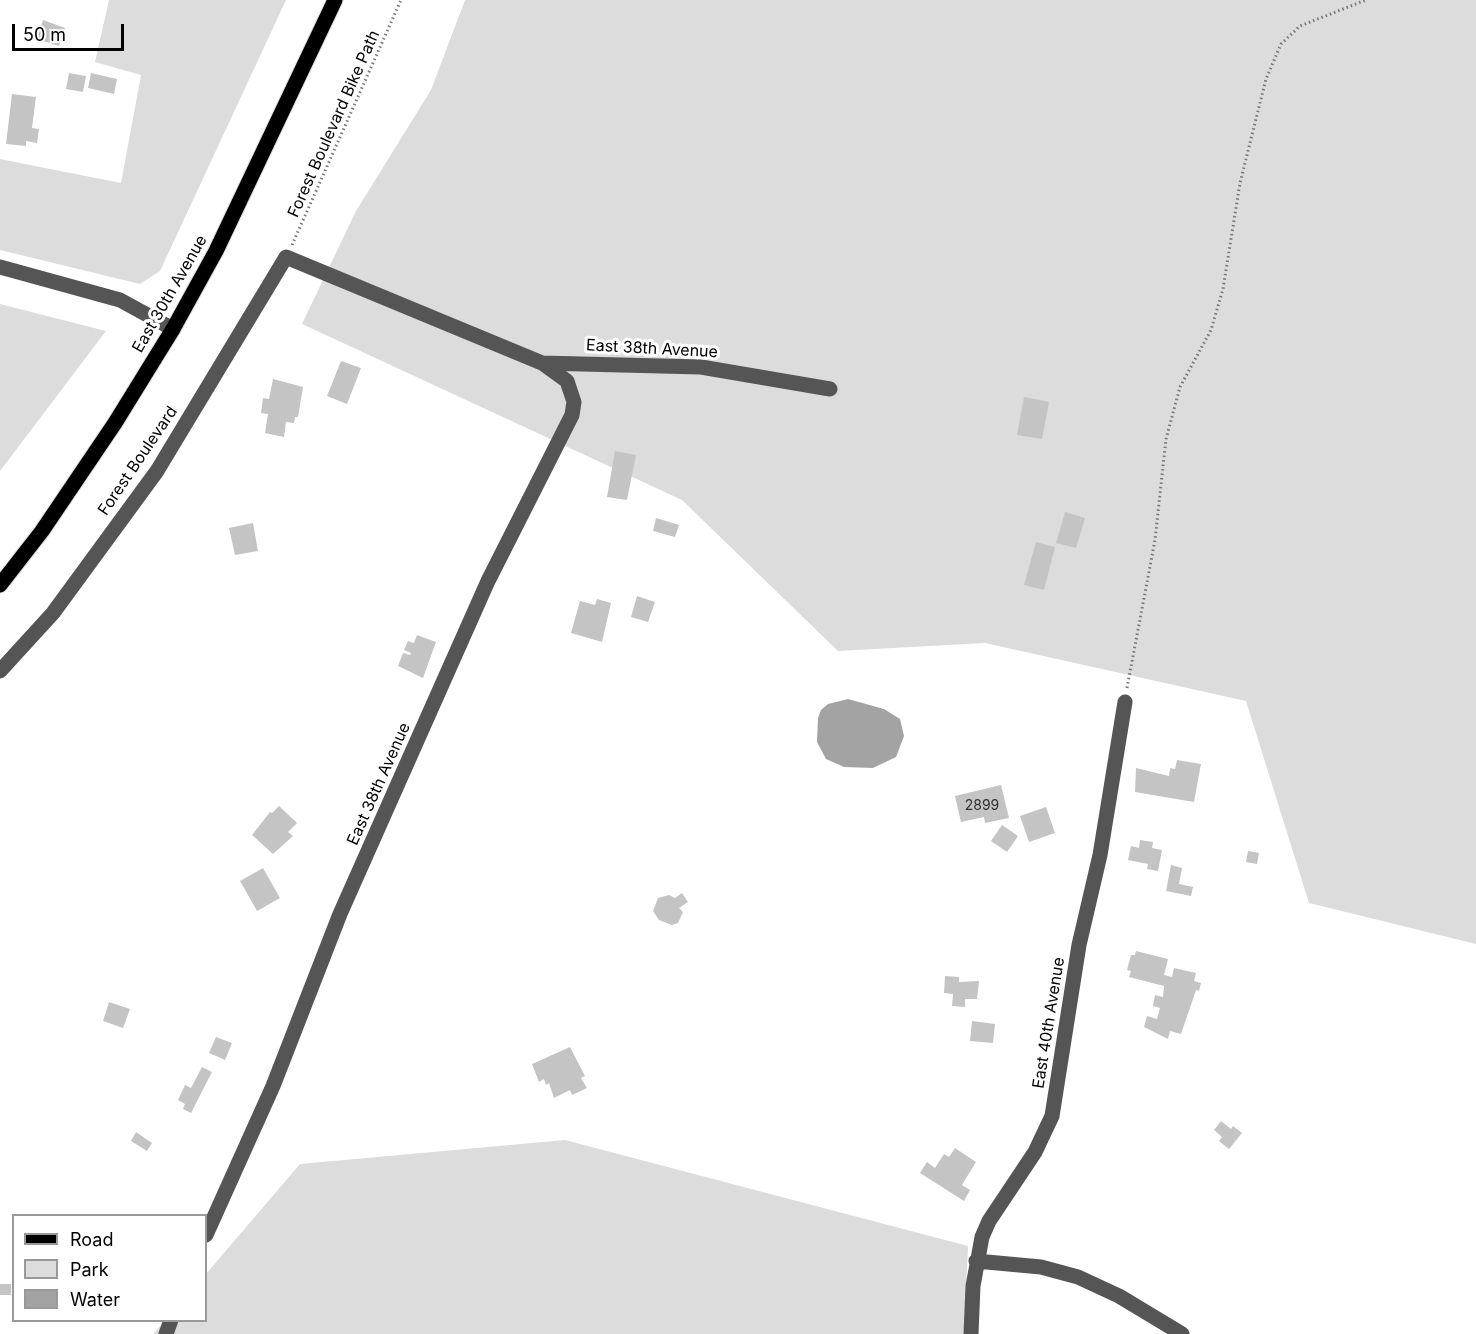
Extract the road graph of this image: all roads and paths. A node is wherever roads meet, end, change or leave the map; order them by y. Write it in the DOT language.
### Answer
graph roads {
  1 [pos="335,0"];
  2 [pos="401,0"];
  3 [pos="1366,0"];
  4 [pos="286,257"];
  5 [pos="0,267"];
  6 [pos="173,329"];
  7 [pos="542,363"];
  8 [pos="830,389"];
  9 [pos="0,585"];
  10 [pos="0,671"];
  11 [pos="1125,702"];
  12 [pos="207,1233"];
  13 [pos="976,1261"];
  14 [pos="971,1334"];
  15 [pos="1182,1334"];
  1 -- 6 [label="main road, East 30th Avenue"];
  2 -- 4 [label="path, Forest Boulevard Bike Path"];
  3 -- 11 [label="path"];
  4 -- 7 [label="street, East 38th Avenue"];
  4 -- 10 [label="street, Forest Boulevard"];
  5 -- 6 [label="street"];
  6 -- 9 [label="main road, East 30th Avenue"];
  7 -- 8 [label="street, East 38th Avenue"];
  7 -- 12 [label="street, East 38th Avenue"];
  11 -- 13 [label="street, East 40th Avenue"];
  13 -- 14 [label="street, East 40th Avenue"];
  13 -- 15 [label="street"];
}
